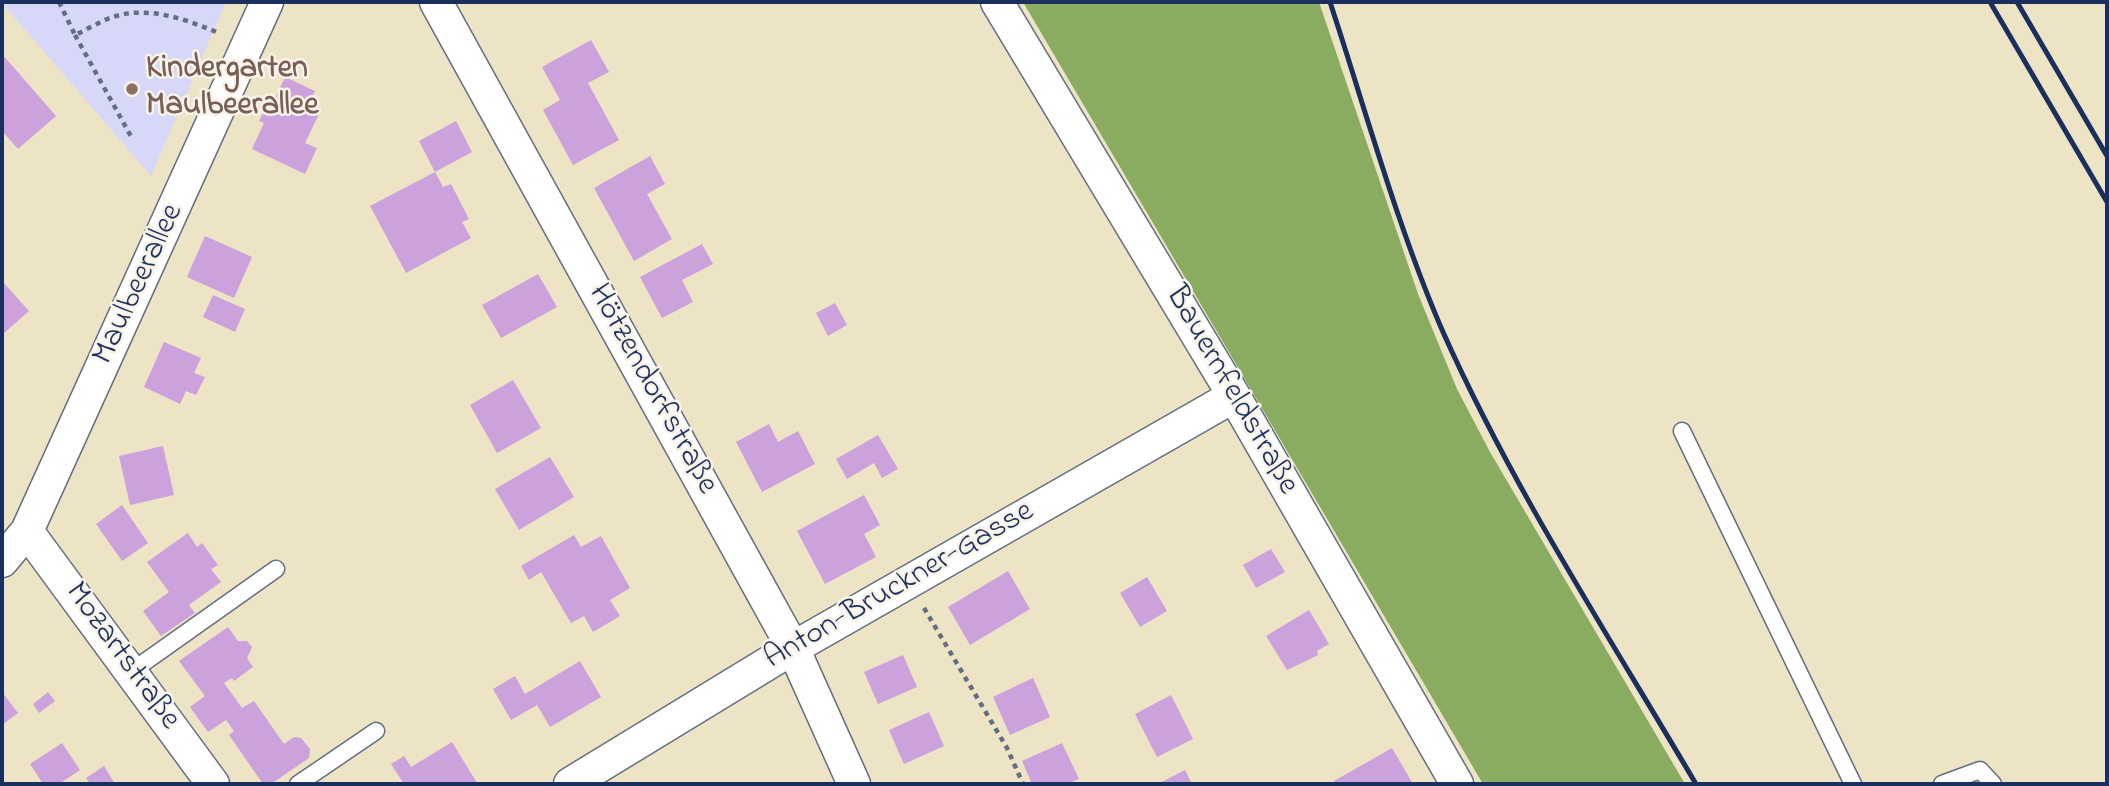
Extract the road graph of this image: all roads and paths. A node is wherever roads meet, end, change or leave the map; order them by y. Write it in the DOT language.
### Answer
graph roads {
  1 [pos="59,2"];
  2 [pos="267,2"];
  3 [pos="436,2"];
  4 [pos="998,2"];
  5 [pos="75,35"];
  6 [pos="249,46"];
  7 [pos="133,140"];
  8 [pos="1234,396"];
  9 [pos="1682,431"];
  10 [pos="27,531"];
  11 [pos="2,561"];
  12 [pos="276,569"];
  13 [pos="909,582"];
  14 [pos="793,648"];
  15 [pos="132,671"];
  16 [pos="376,731"];
  17 [pos="213,784"];
  18 [pos="298,784"];
  19 [pos="570,784"];
  20 [pos="854,784"];
  21 [pos="1023,784"];
  22 [pos="1457,784"];
  23 [pos="1853,784"];
  24 [pos="1941,784"];
  25 [pos="1993,784"];
  1 -- 5 [label="path"];
  2 -- 6 [label="street, Maulbeerallee"];
  3 -- 14 [label="street, Hötzendorfstraße"];
  4 -- 8 [label="street, Bauernfeldstraße"];
  5 -- 6 [label="path"];
  5 -- 7 [label="path"];
  6 -- 10 [label="street, Maulbeerallee"];
  8 -- 13 [label="street, Anton-Bruckner-Gasse"];
  8 -- 22 [label="street, Bauernfeldstraße"];
  9 -- 23 [label="lane"];
  10 -- 11 [label="street, Maulbeerallee"];
  10 -- 15 [label="street, Mozartstraße"];
  12 -- 15 [label="lane"];
  13 -- 14 [label="street, Anton-Bruckner-Gasse"];
  13 -- 21 [label="path"];
  14 -- 19 [label="street, Anton-Bruckner-Gasse"];
  14 -- 20 [label="street, Hötzendorfstraße"];
  15 -- 17 [label="street, Mozartstraße"];
  16 -- 18 [label="lane"];
  24 -- 25 [label="lane"];
}
